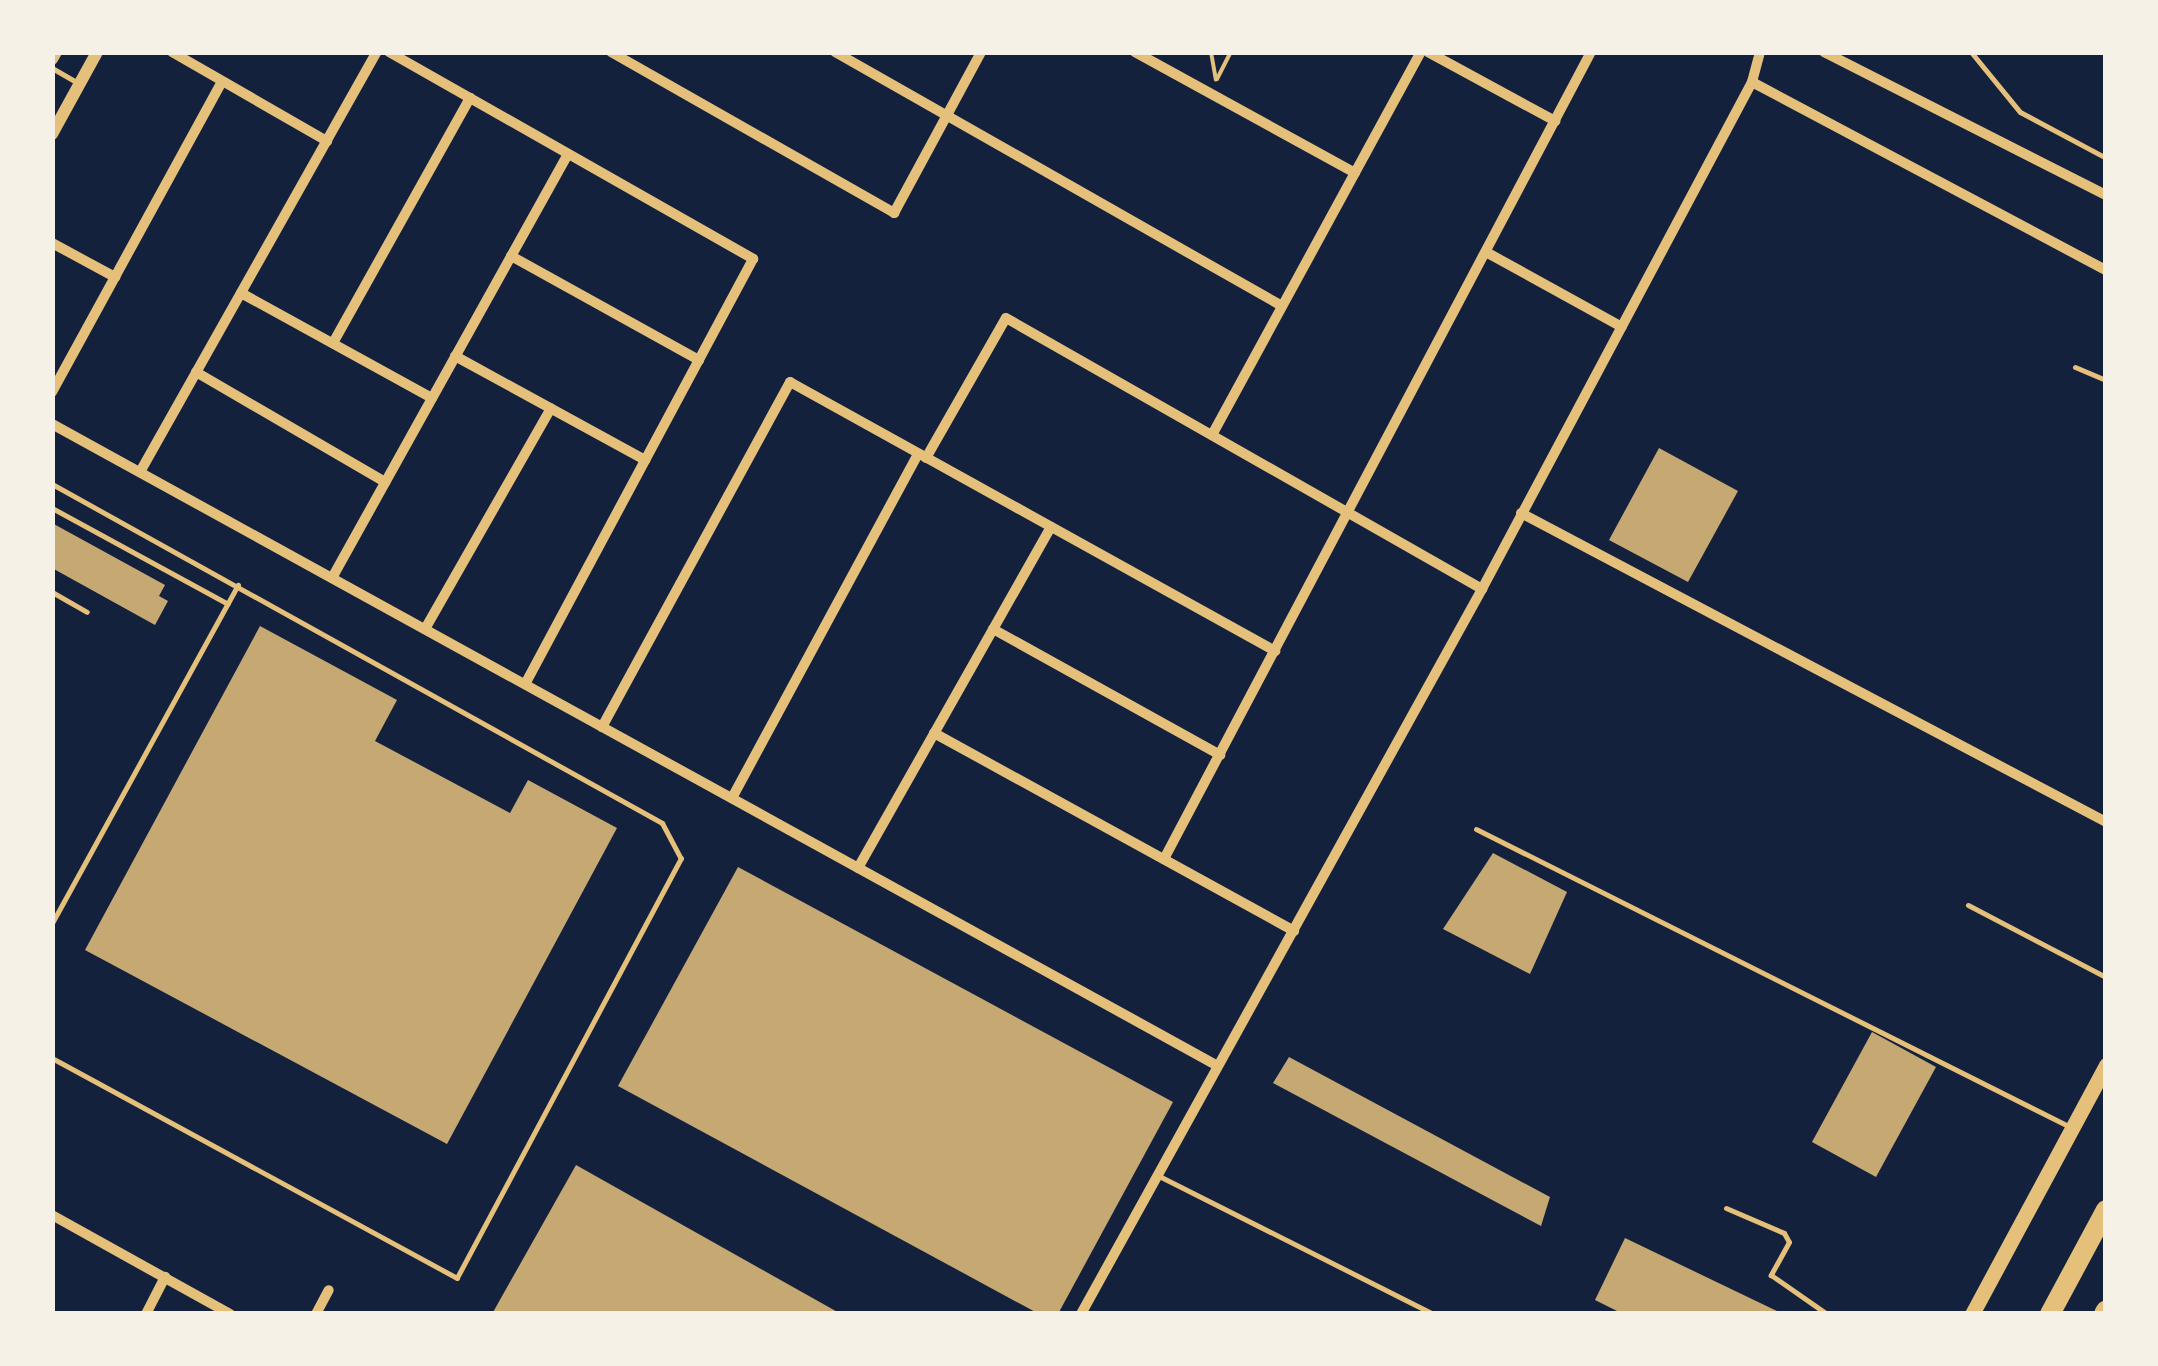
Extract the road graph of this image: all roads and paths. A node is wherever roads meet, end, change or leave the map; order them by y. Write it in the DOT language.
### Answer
graph roads {
  1 [pos="56,52"];
  2 [pos="97,52"];
  3 [pos="172,52"];
  4 [pos="377,52"];
  5 [pos="388,52"];
  6 [pos="610,52"];
  7 [pos="834,52"];
  8 [pos="981,52"];
  9 [pos="1136,52"];
  10 [pos="1211,52"];
  11 [pos="1231,52"];
  12 [pos="1424,52"];
  13 [pos="1591,52"];
  14 [pos="1760,52"];
  15 [pos="1824,52"];
  16 [pos="1972,52"];
  17 [pos="52,59"];
  18 [pos="52,68"];
  19 [pos="1202,74"];
  20 [pos="222,81"];
  21 [pos="1216,81"];
  22 [pos="1752,82"];
  23 [pos="80,84"];
  24 [pos="1209,93"];
  25 [pos="470,98"];
  26 [pos="947,116"];
  27 [pos="1555,121"];
  28 [pos="52,134"];
  29 [pos="327,141"];
  30 [pos="568,154"];
  31 [pos="2106,158"];
  32 [pos="1355,173"];
  33 [pos="2106,194"];
  34 [pos="52,243"];
  35 [pos="1486,252"];
  36 [pos="511,256"];
  37 [pos="2106,270"];
  38 [pos="115,277"];
  39 [pos="242,293"];
  40 [pos="1282,306"];
  41 [pos="1622,327"];
  42 [pos="334,344"];
  43 [pos="456,356"];
  44 [pos="699,360"];
  45 [pos="2075,367"];
  46 [pos="196,372"];
  47 [pos="2106,380"];
  48 [pos="52,392"];
  49 [pos="432,398"];
  50 [pos="551,408"];
  51 [pos="52,424"];
  52 [pos="1212,434"];
  53 [pos="922,456"];
  54 [pos="645,460"];
  55 [pos="140,472"];
  56 [pos="385,482"];
  57 [pos="52,484"];
  58 [pos="52,508"];
  59 [pos="1348,512"];
  60 [pos="1521,512"];
  61 [pos="1051,527"];
  62 [pos="332,578"];
  63 [pos="238,585"];
  64 [pos="1482,590"];
  65 [pos="52,592"];
  66 [pos="228,604"];
  67 [pos="88,612"];
  68 [pos="425,630"];
  69 [pos="993,630"];
  70 [pos="1274,651"];
  71 [pos="525,684"];
  72 [pos="602,727"];
  73 [pos="934,733"];
  74 [pos="1220,755"];
  75 [pos="732,798"];
  76 [pos="2106,822"];
  77 [pos="1476,829"];
  78 [pos="1164,860"];
  79 [pos="858,868"];
  80 [pos="1968,905"];
  81 [pos="52,923"];
  82 [pos="1294,930"];
  83 [pos="2106,977"];
  84 [pos="52,1058"];
  85 [pos="1216,1064"];
  86 [pos="2106,1065"];
  87 [pos="2072,1128"];
  88 [pos="1156,1174"];
  89 [pos="1726,1208"];
  90 [pos="2106,1210"];
  91 [pos="52,1215"];
  92 [pos="166,1278"];
  93 [pos="329,1290"];
  94 [pos="146,1314"];
  95 [pos="230,1314"];
  96 [pos="316,1314"];
  97 [pos="1080,1314"];
  98 [pos="1434,1314"];
  99 [pos="1828,1314"];
  100 [pos="1972,1314"];
  101 [pos="2050,1314"];
  1 -- 17 [label="street"];
  2 -- 23 [label="street"];
  3 -- 20 [label="street"];
  4 -- 29 [label="street"];
  5 -- 25 [label="street"];
  6 -- 26 [label="street"];
  7 -- 26 [label="street"];
  8 -- 26 [label="street"];
  9 -- 24 [label="street"];
  10 -- 21 [label="path"];
  11 -- 21 [label="path"];
  12 -- 27 [label="street"];
  12 -- 32 [label="street"];
  13 -- 27 [label="street"];
  14 -- 22 [label="street"];
  15 -- 33 [label="street"];
  16 -- 31 [label="lane"];
  18 -- 23 [label="lane"];
  19 -- 21 [label="path"];
  20 -- 29 [label="street"];
  20 -- 38 [label="street"];
  21 -- 24 [label="path"];
  22 -- 37 [label="street"];
  22 -- 41 [label="street"];
  23 -- 28 [label="street"];
  24 -- 32 [label="street"];
  25 -- 30 [label="street"];
  25 -- 42 [label="street"];
  26 -- 40 [label="street"];
  27 -- 35 [label="street"];
  29 -- 39 [label="street"];
  30 -- 36 [label="street"];
  30 -- 44 [label="street"];
  32 -- 40 [label="street"];
  34 -- 38 [label="street"];
  35 -- 41 [label="street"];
  35 -- 59 [label="street"];
  36 -- 43 [label="street"];
  36 -- 44 [label="street"];
  38 -- 48 [label="street"];
  39 -- 42 [label="street"];
  39 -- 46 [label="street"];
  40 -- 52 [label="street"];
  41 -- 60 [label="street"];
  42 -- 49 [label="street"];
  43 -- 49 [label="street"];
  43 -- 50 [label="street"];
  44 -- 54 [label="street"];
  45 -- 47 [label="lane"];
  46 -- 55 [label="street"];
  46 -- 56 [label="street"];
  49 -- 56 [label="street"];
  50 -- 54 [label="street"];
  50 -- 68 [label="street"];
  51 -- 55 [label="street"];
  52 -- 53 [label="street"];
  52 -- 59 [label="street"];
  53 -- 61 [label="street"];
  53 -- 72 [label="street"];
  53 -- 75 [label="street"];
  54 -- 71 [label="street"];
  55 -- 62 [label="street"];
  56 -- 62 [label="street"];
  57 -- 63 [label="lane"];
  58 -- 66 [label="lane"];
  59 -- 64 [label="street"];
  59 -- 70 [label="street"];
  60 -- 64 [label="street"];
  60 -- 76 [label="street"];
  61 -- 69 [label="street"];
  61 -- 70 [label="street"];
  62 -- 68 [label="street"];
  63 -- 66 [label="lane"];
  63 -- 84 [label="lane"];
  64 -- 82 [label="street"];
  65 -- 67 [label="lane"];
  66 -- 81 [label="lane"];
  68 -- 71 [label="street"];
  69 -- 73 [label="street"];
  69 -- 74 [label="street"];
  70 -- 74 [label="street"];
  71 -- 72 [label="street"];
  72 -- 75 [label="street"];
  73 -- 78 [label="street"];
  73 -- 79 [label="street"];
  74 -- 78 [label="street"];
  75 -- 79 [label="street"];
  77 -- 87 [label="lane"];
  78 -- 82 [label="street"];
  79 -- 85 [label="street"];
  80 -- 83 [label="lane"];
  82 -- 85 [label="street"];
  85 -- 88 [label="street"];
  86 -- 87 [label="main road"];
  87 -- 100 [label="main road"];
  88 -- 97 [label="street"];
  88 -- 98 [label="lane"];
  89 -- 99 [label="lane"];
  90 -- 101 [label="highway"];
  91 -- 92 [label="street"];
  92 -- 94 [label="street"];
  92 -- 95 [label="street"];
  93 -- 96 [label="street"];
}
